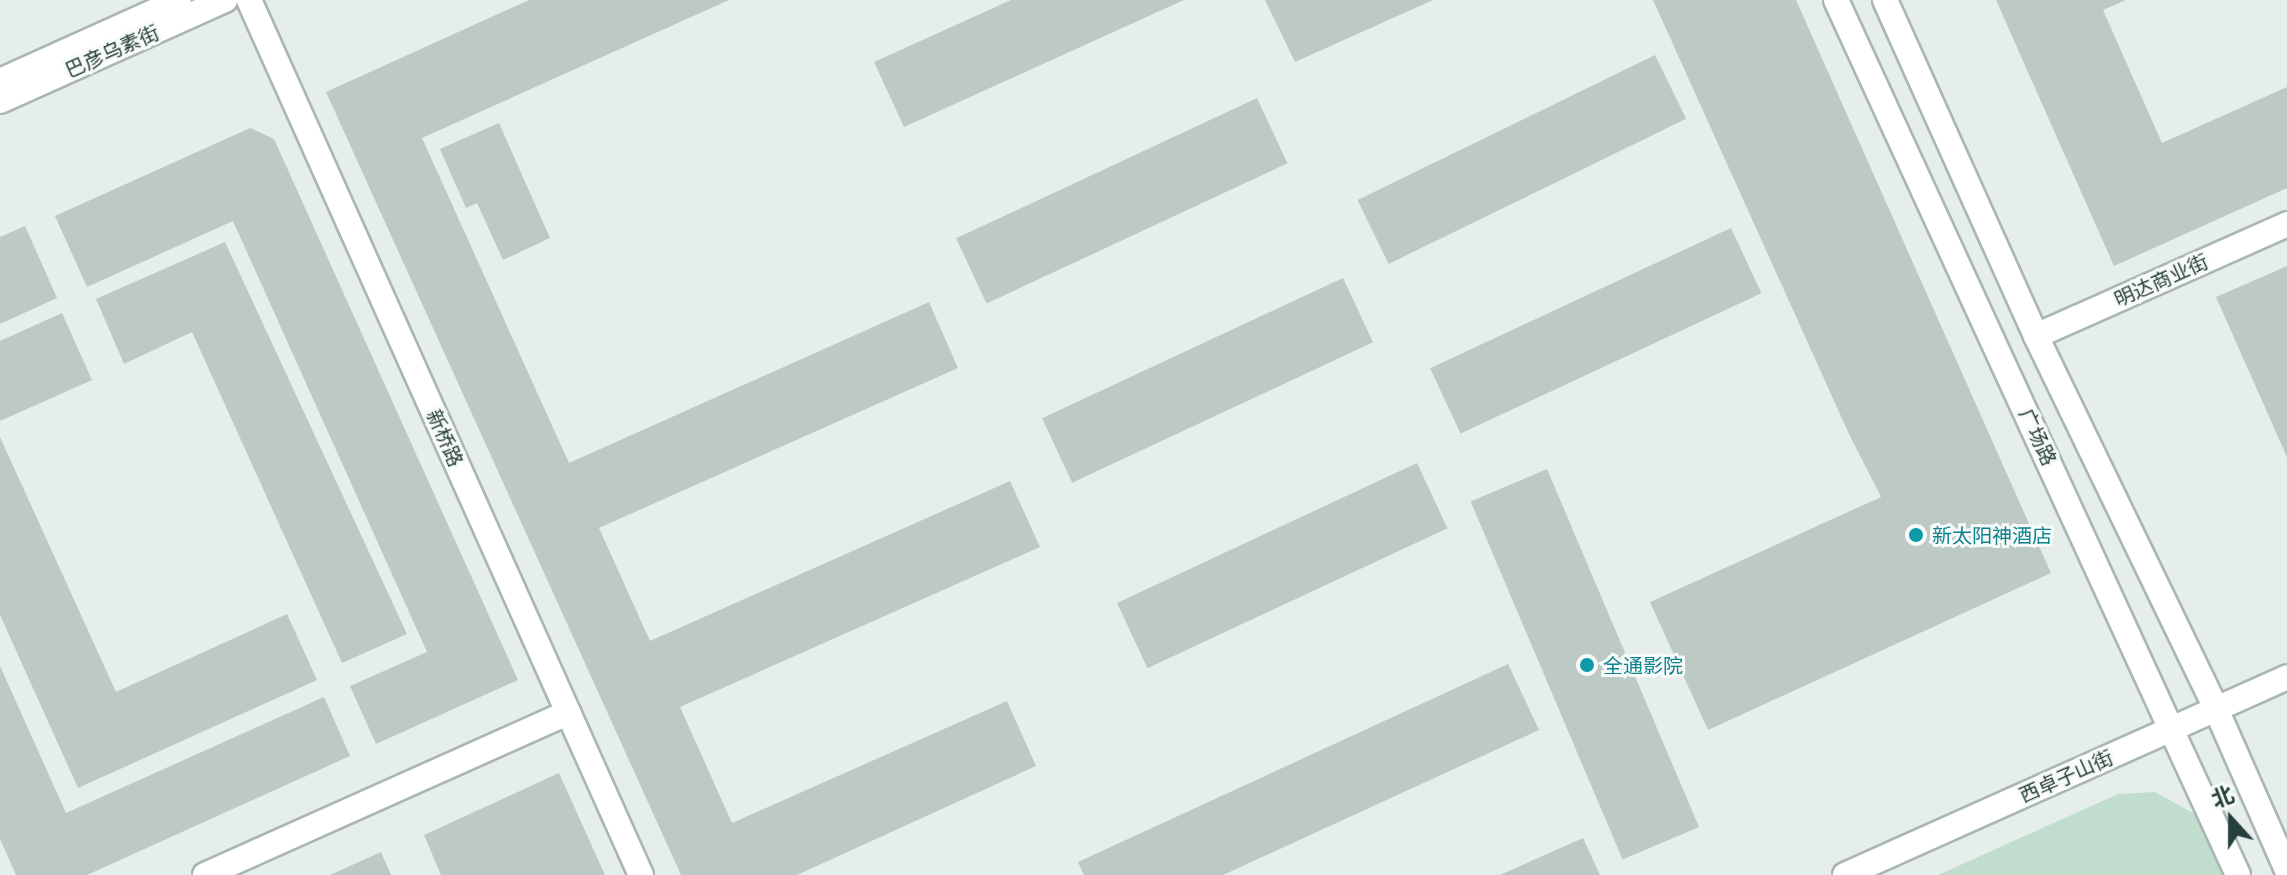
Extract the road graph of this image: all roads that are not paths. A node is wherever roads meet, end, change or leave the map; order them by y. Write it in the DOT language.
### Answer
graph roads {
  1 [pos="179,0"];
  2 [pos="225,0"];
  3 [pos="249,0"];
  4 [pos="1836,0"];
  5 [pos="1885,0"];
  6 [pos="0,81"];
  7 [pos="0,101"];
  8 [pos="2287,224"];
  9 [pos="2036,336"];
  10 [pos="2287,677"];
  11 [pos="2216,709"];
  12 [pos="568,713"];
  13 [pos="2172,729"];
  14 [pos="2287,870"];
  15 [pos="205,875"];
  16 [pos="641,875"];
  17 [pos="1845,875"];
  18 [pos="2238,875"];
  1 -- 6 [label="street, 巴彦乌素街"];
  2 -- 7 [label="street, 巴彦乌素街"];
  3 -- 12 [label="street, 新桥路"];
  4 -- 13 [label="street, 广场路"];
  5 -- 9 [label="street, 广场路"];
  8 -- 9 [label="street, 明达商业街"];
  9 -- 11 [label="street, 广场路"];
  10 -- 11 [label="street, 西卓子山街"];
  11 -- 13 [label="street, 西卓子山街"];
  11 -- 14 [label="street, 广场路"];
  12 -- 15 [label="street"];
  12 -- 16 [label="street, 新桥路"];
  13 -- 17 [label="street, 西卓子山街"];
  13 -- 18 [label="street, 广场路"];
}
